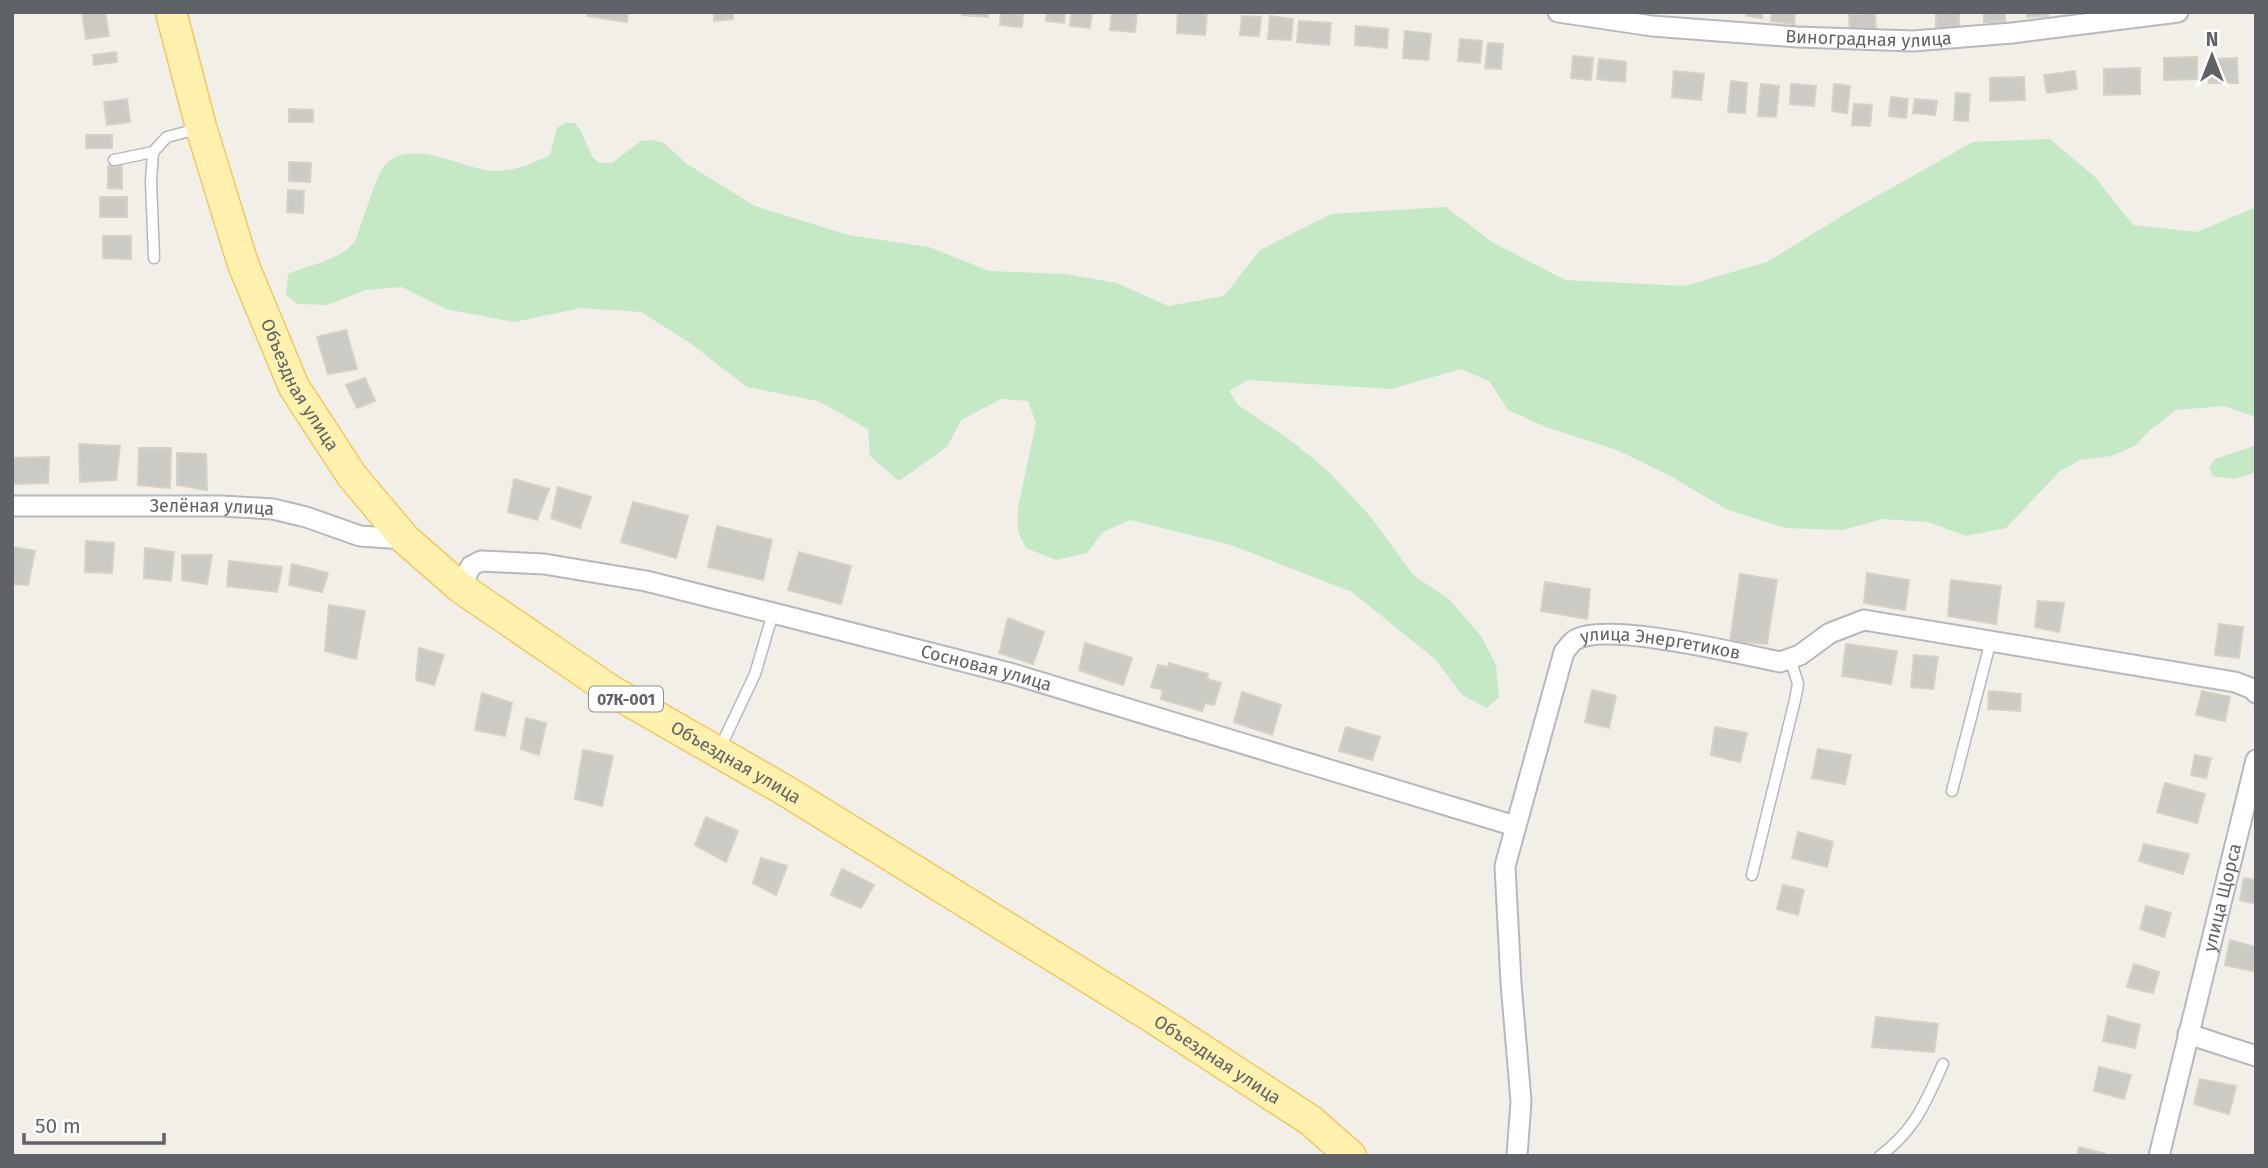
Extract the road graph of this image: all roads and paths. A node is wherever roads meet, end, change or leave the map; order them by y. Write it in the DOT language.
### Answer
graph roads {
  1 [pos="171,12"];
  2 [pos="1558,12"];
  3 [pos="2178,12"];
  4 [pos="201,127"];
  5 [pos="153,152"];
  6 [pos="114,160"];
  7 [pos="154,258"];
  8 [pos="12,506"];
  9 [pos="405,539"];
  10 [pos="461,588"];
  11 [pos="773,612"];
  12 [pos="1991,640"];
  13 [pos="1790,658"];
  14 [pos="2256,693"];
  15 [pos="718,752"];
  16 [pos="2256,760"];
  17 [pos="1952,791"];
  18 [pos="1515,826"];
  19 [pos="1752,875"];
  20 [pos="2189,1034"];
  21 [pos="2256,1056"];
  22 [pos="1943,1064"];
  23 [pos="1351,1156"];
  24 [pos="1517,1156"];
  25 [pos="1880,1156"];
  26 [pos="2159,1156"];
  1 -- 4 [label="main road, Объездная улица / 07К-001"];
  2 -- 3 [label="street, Виноградная улица"];
  4 -- 5 [label="lane"];
  4 -- 9 [label="main road, Объездная улица / 07К-001"];
  5 -- 6 [label="lane"];
  5 -- 7 [label="lane"];
  8 -- 9 [label="street, Зелёная улица"];
  9 -- 10 [label="main road, Объездная улица / 07К-001"];
  10 -- 11 [label="street, Сосновая улица"];
  10 -- 15 [label="main road, Объездная улица / 07К-001"];
  11 -- 15 [label="lane"];
  11 -- 18 [label="street, Сосновая улица"];
  12 -- 13 [label="street"];
  12 -- 14 [label="street"];
  12 -- 17 [label="lane"];
  13 -- 18 [label="street, улица Энергетиков"];
  13 -- 19 [label="lane"];
  15 -- 23 [label="main road, Объездная улица / 07К-001"];
  16 -- 20 [label="street, улица Щорса"];
  18 -- 24 [label="street, улица Энергетиков"];
  20 -- 21 [label="street"];
  20 -- 26 [label="street, улица Щорса"];
  22 -- 25 [label="lane"];
}
